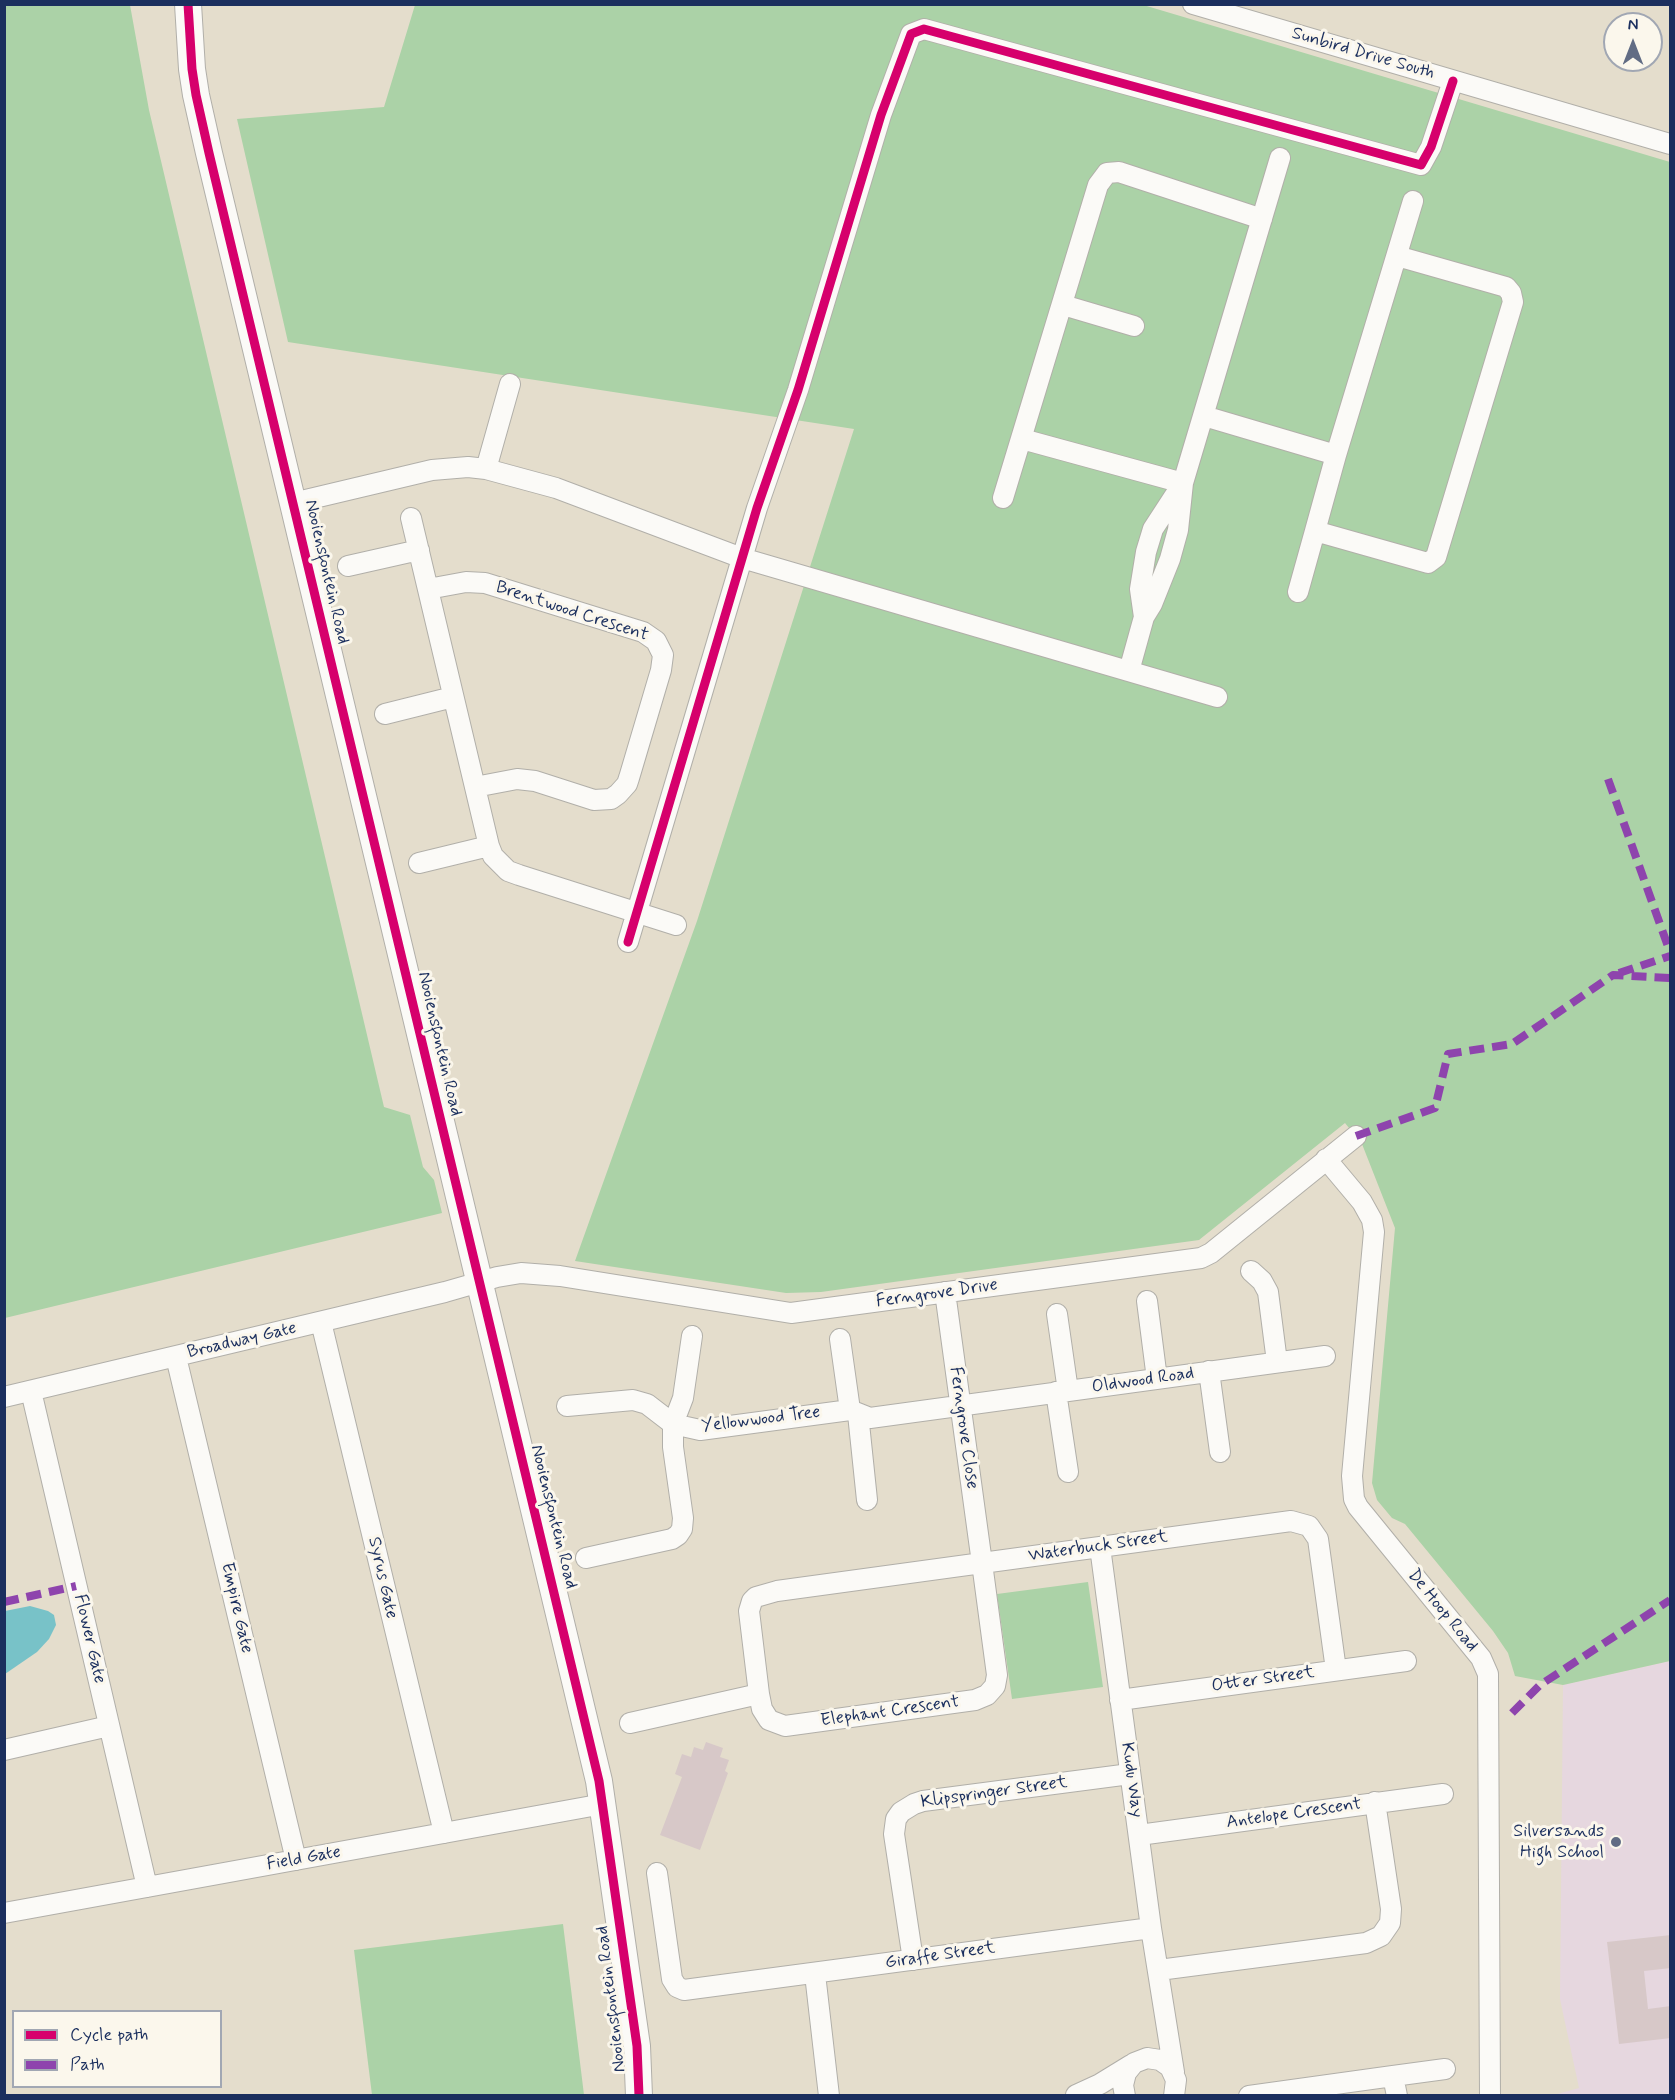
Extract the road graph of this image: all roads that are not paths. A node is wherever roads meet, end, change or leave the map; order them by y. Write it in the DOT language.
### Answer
graph roads {
  1 [pos="188,4"];
  2 [pos="1194,4"];
  3 [pos="1453,81"];
  4 [pos="1671,144"];
  5 [pos="1280,158"];
  6 [pos="1413,201"];
  7 [pos="1262,219"];
  8 [pos="1397,256"];
  9 [pos="1063,305"];
  10 [pos="1134,326"];
  11 [pos="510,384"];
  12 [pos="1204,416"];
  13 [pos="1022,439"];
  14 [pos="1336,455"];
  15 [pos="486,469"];
  16 [pos="1183,483"];
  17 [pos="1003,498"];
  18 [pos="293,503"];
  19 [pos="411,518"];
  20 [pos="1316,531"];
  21 [pos="419,550"];
  22 [pos="742,558"];
  23 [pos="348,566"];
  24 [pos="428,590"];
  25 [pos="1298,591"];
  26 [pos="1129,671"];
  27 [pos="453,697"];
  28 [pos="1217,697"];
  29 [pos="385,714"];
  30 [pos="475,787"];
  31 [pos="489,846"];
  32 [pos="419,863"];
  33 [pos="636,914"];
  34 [pos="676,925"];
  35 [pos="628,942"];
  36 [pos="1356,1136"];
  37 [pos="1326,1160"];
  38 [pos="1251,1271"];
  39 [pos="480,1283"];
  40 [pos="945,1292"];
  41 [pos="1147,1301"];
  42 [pos="1057,1314"];
  43 [pos="321,1322"];
  44 [pos="692,1336"];
  45 [pos="840,1339"];
  46 [pos="1325,1356"];
  47 [pos="176,1357"];
  48 [pos="1277,1362"];
  49 [pos="1209,1371"];
  50 [pos="1157,1379"];
  51 [pos="30,1391"];
  52 [pos="1062,1392"];
  53 [pos="4,1397"];
  54 [pos="961,1406"];
  55 [pos="567,1407"];
  56 [pos="854,1412"];
  57 [pos="673,1424"];
  58 [pos="1220,1452"];
  59 [pos="1068,1472"];
  60 [pos="867,1500"];
  61 [pos="1100,1547"];
  62 [pos="586,1558"];
  63 [pos="982,1563"];
  64 [pos="749,1611"];
  65 [pos="1406,1661"];
  66 [pos="1336,1670"];
  67 [pos="759,1694"];
  68 [pos="1120,1700"];
  69 [pos="630,1723"];
  70 [pos="109,1726"];
  71 [pos="4,1750"];
  72 [pos="1130,1774"];
  73 [pos="1443,1794"];
  74 [pos="1375,1802"];
  75 [pos="603,1804"];
  76 [pos="444,1833"];
  77 [pos="1139,1836"];
  78 [pos="296,1860"];
  79 [pos="657,1873"];
  80 [pos="147,1887"];
  81 [pos="4,1913"];
  82 [pos="1151,1928"];
  83 [pos="913,1960"];
  84 [pos="1159,1970"];
  85 [pos="815,1974"];
  86 [pos="1163,2013"];
  87 [pos="637,2046"];
  88 [pos="1141,2060"];
  89 [pos="1445,2069"];
  90 [pos="1395,2086"];
  91 [pos="1177,2090"];
  92 [pos="1076,2095"];
  93 [pos="639,2096"];
  94 [pos="651,2096"];
  95 [pos="829,2096"];
  96 [pos="1071,2096"];
  97 [pos="1086,2096"];
  98 [pos="1125,2096"];
  99 [pos="1249,2096"];
  100 [pos="1490,2096"];
  1 -- 18 [label="street, Nooiensfontein Road"];
  2 -- 3 [label="street, Sunbird Drive South"];
  3 -- 4 [label="street, Sunbird Drive South"];
  3 -- 22 [label="street"];
  5 -- 7 [label="street"];
  6 -- 8 [label="street"];
  7 -- 9 [label="street"];
  7 -- 12 [label="street"];
  8 -- 14 [label="street"];
  8 -- 20 [label="street"];
  9 -- 10 [label="street"];
  9 -- 13 [label="street"];
  11 -- 15 [label="street"];
  12 -- 14 [label="street"];
  12 -- 16 [label="street"];
  13 -- 16 [label="street"];
  13 -- 17 [label="street"];
  14 -- 20 [label="street"];
  15 -- 18 [label="street"];
  15 -- 22 [label="street"];
  16 -- 26 [label="street"];
  18 -- 39 [label="street, Nooiensfontein Road"];
  19 -- 21 [label="street"];
  20 -- 25 [label="street"];
  21 -- 23 [label="street"];
  21 -- 24 [label="street"];
  22 -- 26 [label="street"];
  22 -- 33 [label="street"];
  24 -- 27 [label="street"];
  24 -- 30 [label="street, Brentwood Crescent"];
  26 -- 28 [label="street"];
  27 -- 29 [label="street"];
  27 -- 30 [label="street"];
  30 -- 31 [label="street"];
  31 -- 32 [label="street"];
  31 -- 33 [label="street"];
  33 -- 34 [label="street"];
  33 -- 35 [label="street"];
  36 -- 37 [label="street, Ferngrove Drive"];
  37 -- 40 [label="street, Ferngrove Drive"];
  37 -- 100 [label="street, De Hoop Road"];
  38 -- 48 [label="street"];
  39 -- 40 [label="street, Ferngrove Drive"];
  39 -- 43 [label="street, Broadway Gate"];
  39 -- 75 [label="street, Nooiensfontein Road"];
  40 -- 54 [label="street, Ferngrove Close"];
  41 -- 50 [label="street"];
  42 -- 52 [label="street"];
  43 -- 47 [label="street, Broadway Gate"];
  43 -- 76 [label="street, Syrus Gate"];
  44 -- 57 [label="street"];
  45 -- 56 [label="street"];
  46 -- 48 [label="street, Oldwood Road"];
  47 -- 51 [label="street, Broadway Gate"];
  47 -- 78 [label="street, Empire Gate"];
  48 -- 49 [label="street, Oldwood Road"];
  49 -- 50 [label="street, Oldwood Road"];
  49 -- 58 [label="street"];
  50 -- 52 [label="street, Oldwood Road"];
  51 -- 53 [label="street, Broadway Gate"];
  51 -- 70 [label="street, Flower Gate"];
  52 -- 54 [label="street, Oldwood Road"];
  52 -- 59 [label="street"];
  54 -- 56 [label="street, Yellowwood Tree"];
  54 -- 63 [label="street, Ferngrove Close"];
  55 -- 57 [label="street, Yellowwood Tree"];
  56 -- 57 [label="street, Yellowwood Tree"];
  56 -- 60 [label="street"];
  57 -- 62 [label="street"];
  61 -- 63 [label="street, Waterbuck Street"];
  61 -- 66 [label="street, Waterbuck Street"];
  61 -- 68 [label="street, Kudu Way"];
  63 -- 64 [label="street, Waterbuck Street"];
  63 -- 67 [label="street, Elephant Crescent"];
  64 -- 67 [label="street, Elephant Crescent"];
  65 -- 66 [label="street, Otter Street"];
  66 -- 68 [label="street, Otter Street"];
  67 -- 69 [label="street"];
  68 -- 72 [label="street, Kudu Way"];
  70 -- 71 [label="street"];
  70 -- 80 [label="street, Flower Gate"];
  72 -- 77 [label="street, Kudu Way"];
  72 -- 83 [label="street, Klipspringer Street"];
  73 -- 74 [label="street"];
  74 -- 77 [label="street, Antelope Crescent"];
  74 -- 84 [label="street, Antelope Crescent"];
  75 -- 76 [label="street, Field Gate"];
  75 -- 87 [label="street, Nooiensfontein Road"];
  76 -- 78 [label="street, Field Gate"];
  77 -- 82 [label="street, Kudu Way"];
  78 -- 80 [label="street, Field Gate"];
  79 -- 85 [label="street, Giraffe Street"];
  80 -- 81 [label="street, Field Gate"];
  82 -- 83 [label="street, Giraffe Street"];
  82 -- 84 [label="street, Kudu Way"];
  83 -- 85 [label="street, Giraffe Street"];
  84 -- 86 [label="street, Kudu Way"];
  85 -- 95 [label="street"];
  86 -- 88 [label="street, Kudu Way"];
  86 -- 91 [label="street, Kudu Way"];
  87 -- 93 [label="street, Nooiensfontein Road"];
  87 -- 94 [label="street, Nooiensfontein Road"];
  88 -- 91 [label="street"];
  88 -- 92 [label="street"];
  88 -- 98 [label="street, Kudu Way"];
  89 -- 90 [label="street"];
  90 -- 99 [label="street"];
  92 -- 96 [label="street"];
  92 -- 97 [label="street"];
}
